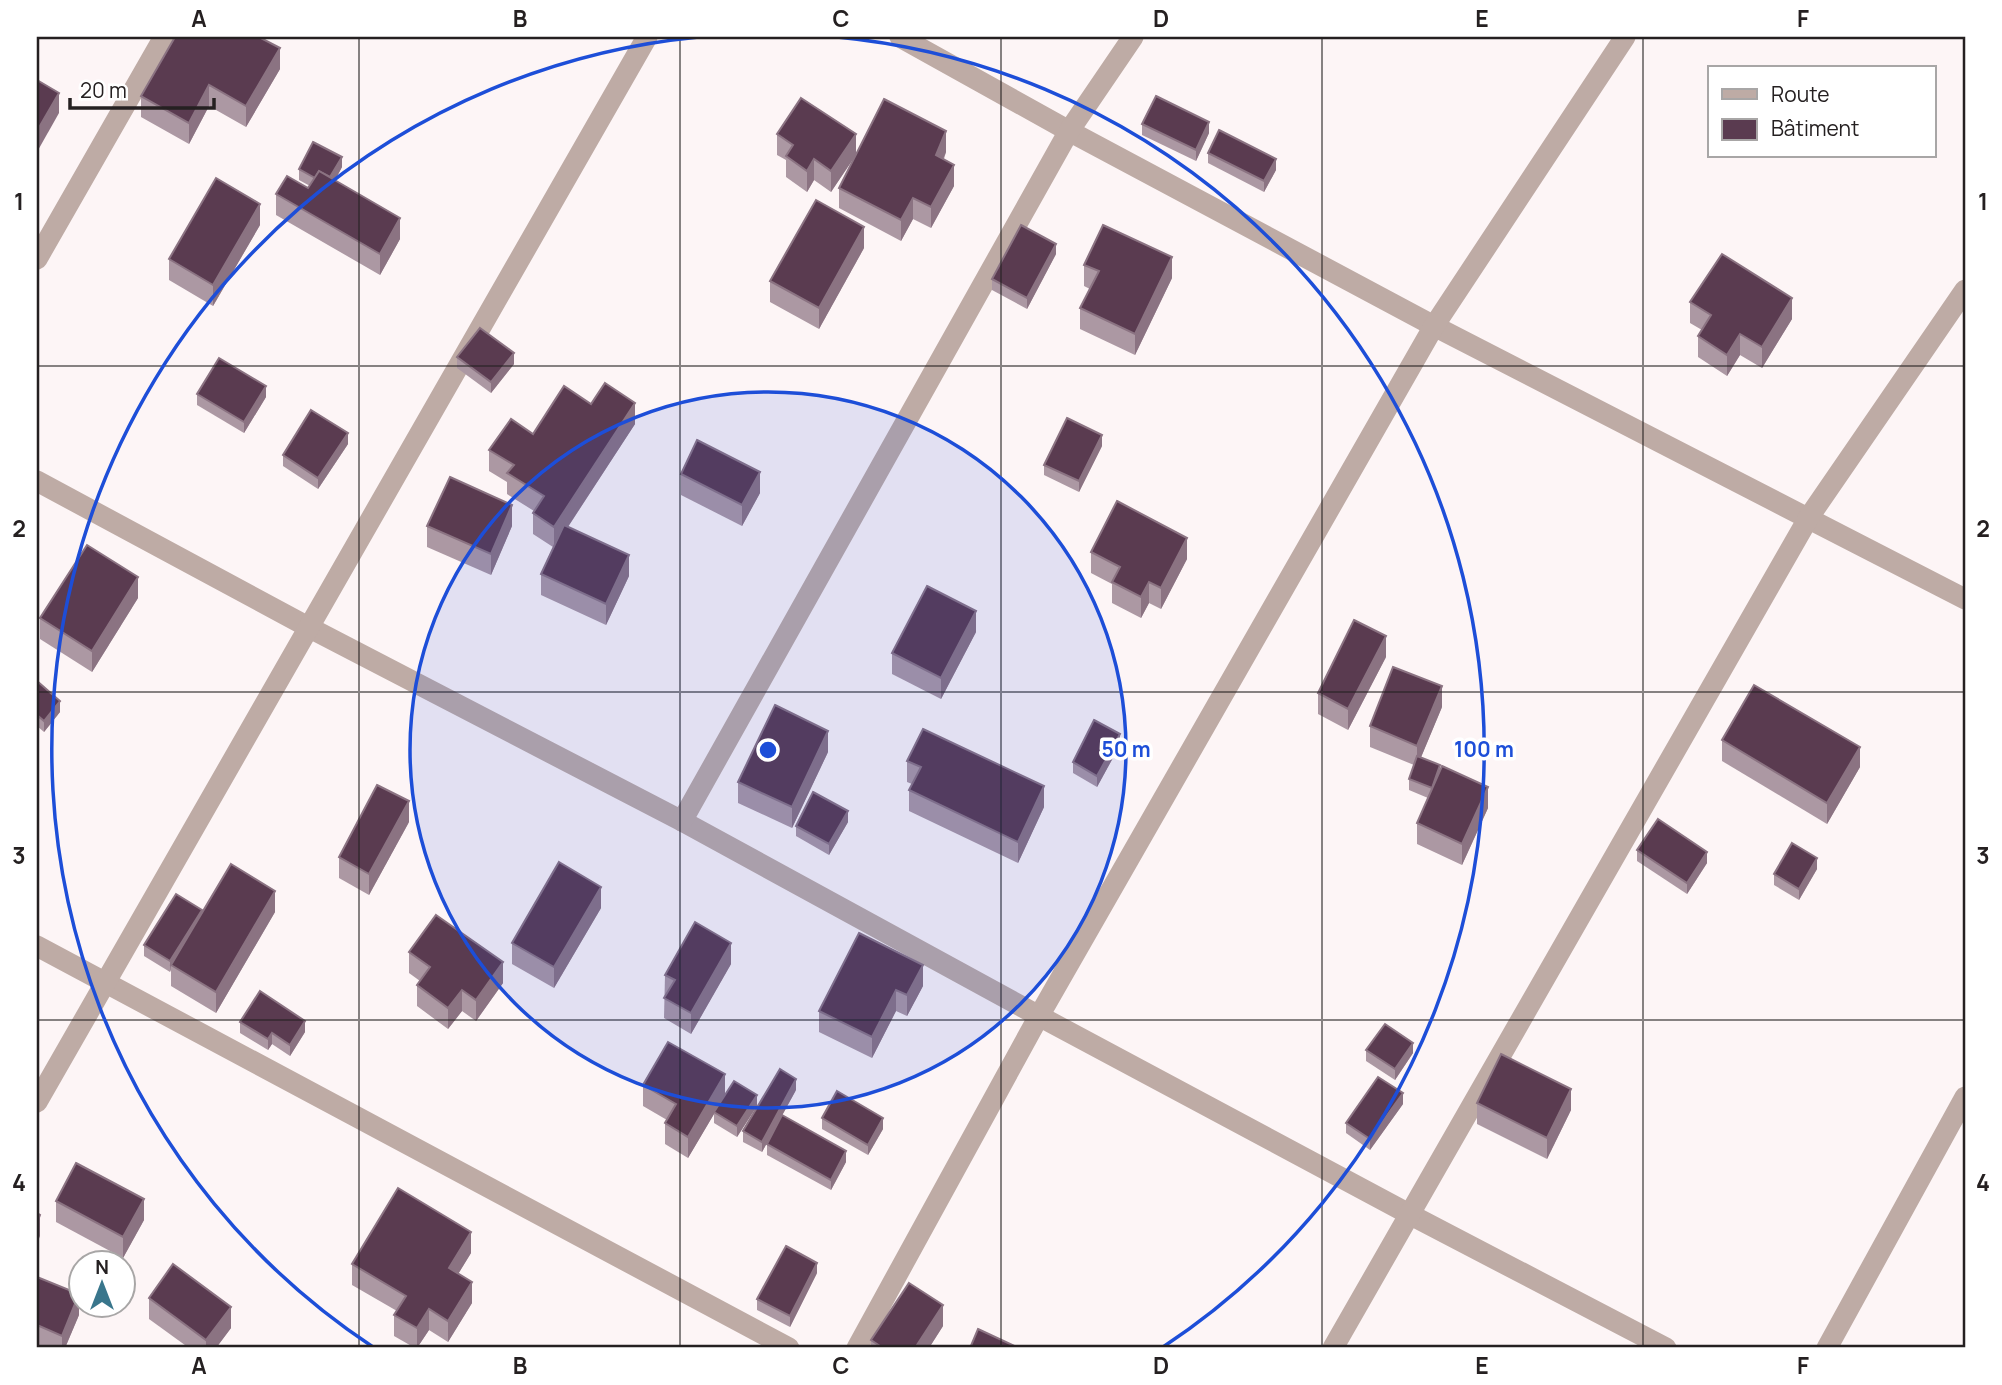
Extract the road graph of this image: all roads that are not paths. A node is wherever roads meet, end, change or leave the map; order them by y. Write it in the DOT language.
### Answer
graph roads {
  1 [pos="164,37"];
  2 [pos="646,37"];
  3 [pos="900,37"];
  4 [pos="1133,37"];
  5 [pos="1625,37"];
  6 [pos="1069,131"];
  7 [pos="37,259"];
  8 [pos="1965,290"];
  9 [pos="1434,327"];
  10 [pos="37,481"];
  11 [pos="1809,517"];
  12 [pos="1965,599"];
  13 [pos="310,628"];
  14 [pos="682,821"];
  15 [pos="37,946"];
  16 [pos="107,982"];
  17 [pos="1039,1016"];
  18 [pos="1965,1097"];
  19 [pos="37,1102"];
  20 [pos="1409,1214"];
  21 [pos="789,1348"];
  22 [pos="857,1348"];
  23 [pos="1333,1348"];
  24 [pos="1666,1348"];
  25 [pos="1827,1348"];
  1 -- 7 [label="street"];
  2 -- 13 [label="street"];
  3 -- 6 [label="street"];
  4 -- 6 [label="street"];
  5 -- 9 [label="street"];
  6 -- 9 [label="street"];
  6 -- 14 [label="street"];
  8 -- 11 [label="street"];
  9 -- 11 [label="street"];
  9 -- 17 [label="street"];
  10 -- 13 [label="street"];
  11 -- 12 [label="street"];
  11 -- 20 [label="street"];
  13 -- 14 [label="street"];
  13 -- 16 [label="street"];
  14 -- 17 [label="street"];
  15 -- 16 [label="street"];
  16 -- 19 [label="street"];
  16 -- 21 [label="street"];
  17 -- 20 [label="street"];
  17 -- 22 [label="street"];
  18 -- 25 [label="street"];
  20 -- 23 [label="street"];
  20 -- 24 [label="street"];
}
